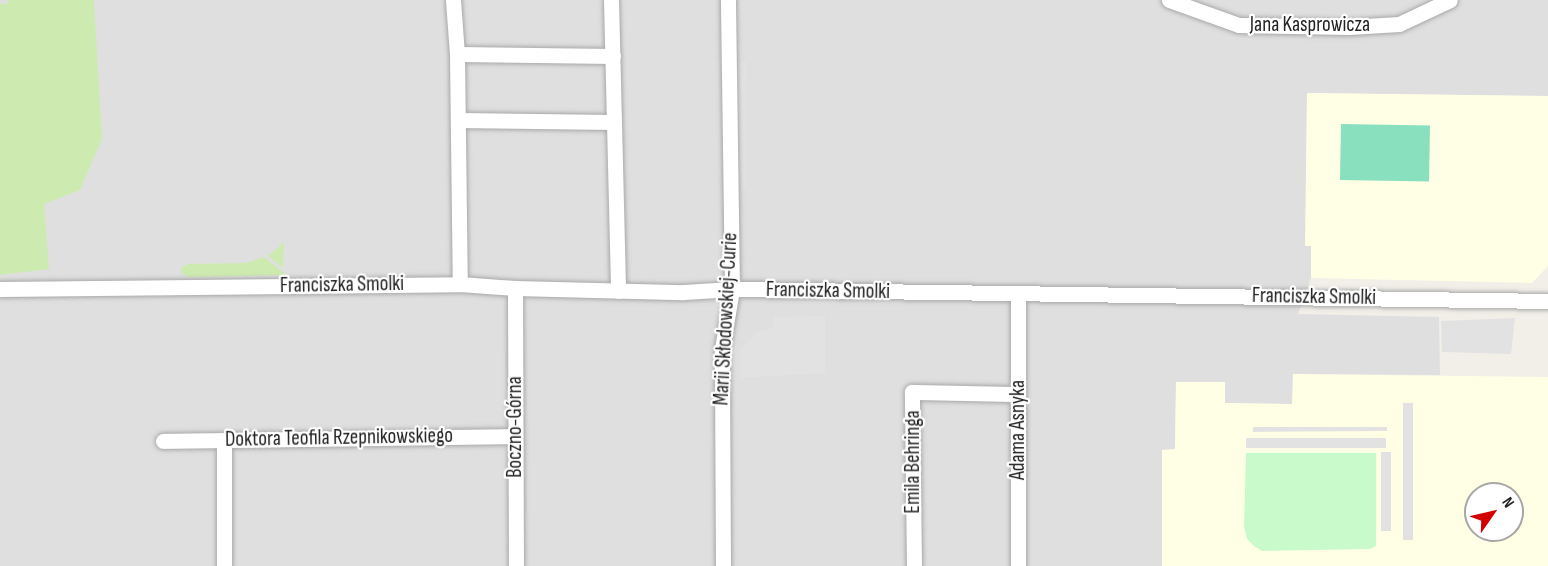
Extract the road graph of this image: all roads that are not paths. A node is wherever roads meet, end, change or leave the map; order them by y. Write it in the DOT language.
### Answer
graph roads {
  1 [pos="453,0"];
  2 [pos="611,0"];
  3 [pos="728,0"];
  4 [pos="1169,0"];
  5 [pos="1450,0"];
  6 [pos="457,54"];
  7 [pos="613,56"];
  8 [pos="458,120"];
  9 [pos="613,122"];
  10 [pos="460,284"];
  11 [pos="515,288"];
  12 [pos="0,289"];
  13 [pos="732,289"];
  14 [pos="618,291"];
  15 [pos="1018,294"];
  16 [pos="1548,301"];
  17 [pos="1018,394"];
  18 [pos="515,436"];
  19 [pos="224,440"];
  20 [pos="163,441"];
  21 [pos="224,566"];
  22 [pos="516,566"];
  23 [pos="723,566"];
  24 [pos="914,566"];
  25 [pos="1018,566"];
  1 -- 6 [label="street"];
  2 -- 7 [label="street"];
  3 -- 13 [label="street, Marii Skłodowskiej-Curie"];
  4 -- 5 [label="street, Jana Kasprowicza"];
  6 -- 7 [label="street"];
  6 -- 8 [label="street"];
  7 -- 9 [label="street"];
  8 -- 9 [label="street"];
  8 -- 10 [label="street"];
  9 -- 14 [label="street"];
  10 -- 11 [label="street, Franciszka Smolki"];
  10 -- 12 [label="street, Franciszka Smolki"];
  11 -- 14 [label="street, Franciszka Smolki"];
  11 -- 18 [label="street, Boczno-Górna"];
  13 -- 14 [label="street, Franciszka Smolki"];
  13 -- 15 [label="street, Franciszka Smolki"];
  13 -- 23 [label="street, Marii Skłodowskiej-Curie"];
  15 -- 16 [label="street, Franciszka Smolki"];
  15 -- 17 [label="street, Adama Asnyka"];
  17 -- 24 [label="street, Emila Behringa"];
  17 -- 25 [label="street, Adama Asnyka"];
  18 -- 19 [label="street, Doktora Teofila Rzepnikowskiego"];
  18 -- 22 [label="street, Boczno-Górna"];
  19 -- 20 [label="street, Doktora Teofila Rzepnikowskiego"];
  19 -- 21 [label="street"];
}
